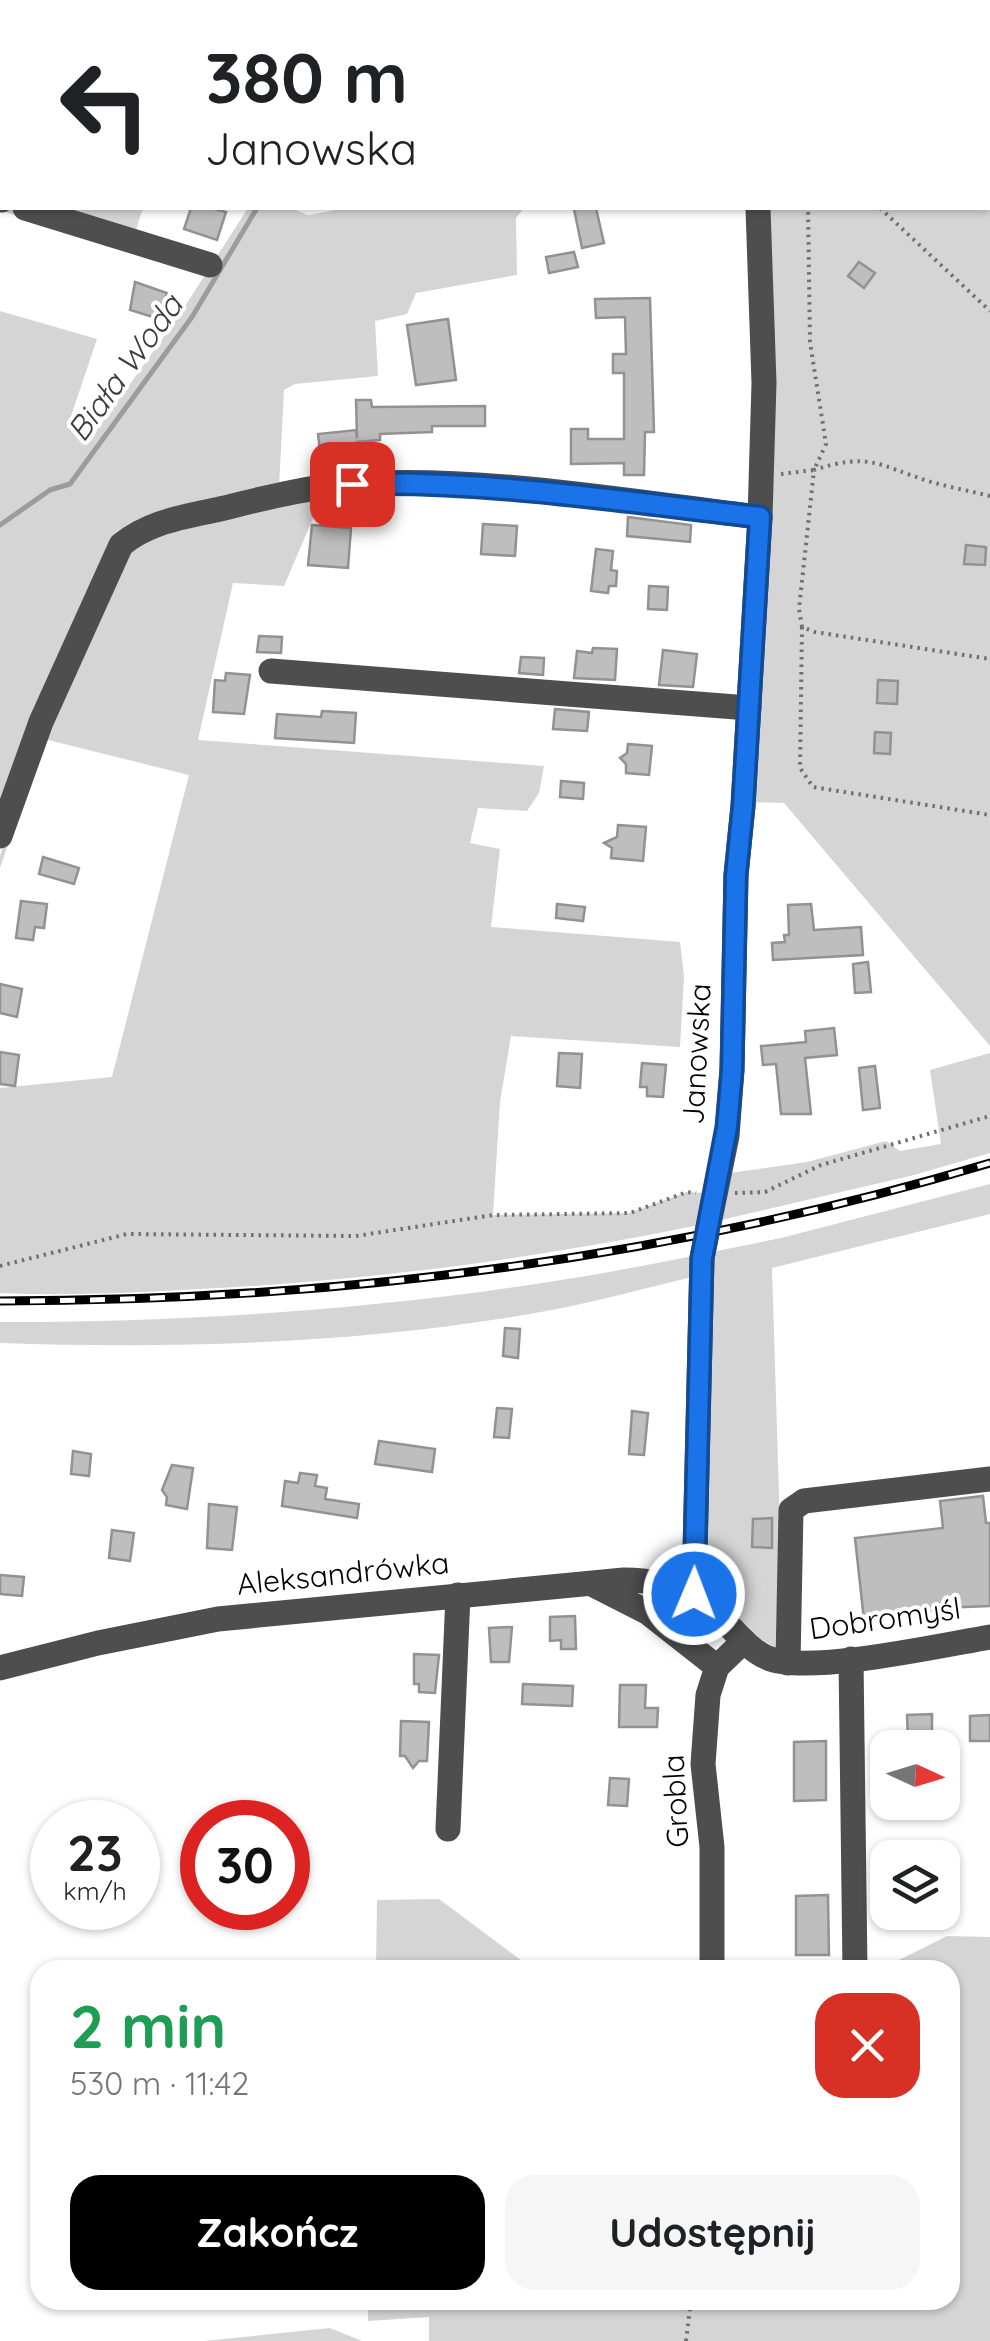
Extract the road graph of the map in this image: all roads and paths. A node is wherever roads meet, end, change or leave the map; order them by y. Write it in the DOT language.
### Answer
graph roads {
  1 [pos="31,210"];
  2 [pos="758,210"];
  3 [pos="808,210"];
  4 [pos="882,210"];
  5 [pos="210,265"];
  6 [pos="990,310"];
  7 [pos="814,470"];
  8 [pos="762,476"];
  9 [pos="990,496"];
  10 [pos="760,517"];
  11 [pos="802,627"];
  12 [pos="990,659"];
  13 [pos="271,670"];
  14 [pos="749,708"];
  15 [pos="990,815"];
  16 [pos="0,836"];
  17 [pos="990,1116"];
  18 [pos="715,1191"];
  19 [pos="0,1266"];
  20 [pos="990,1479"];
  21 [pos="588,1582"];
  22 [pos="694,1594"];
  23 [pos="458,1595"];
  24 [pos="990,1638"];
  25 [pos="744,1641"];
  26 [pos="851,1659"];
  27 [pos="788,1664"];
  28 [pos="717,1667"];
  29 [pos="0,1668"];
  30 [pos="448,1829"];
  31 [pos="712,1960"];
  32 [pos="855,1960"];
  33 [pos="689,2310"];
  34 [pos="686,2341"];
  1 -- 5 [label="street"];
  2 -- 8 [label="street, Janowska"];
  3 -- 7 [label="path"];
  4 -- 6 [label="path"];
  7 -- 8 [label="path"];
  7 -- 9 [label="path"];
  7 -- 11 [label="path"];
  8 -- 10 [label="street, Janowska"];
  10 -- 14 [label="street, Janowska"];
  10 -- 16 [label="street"];
  11 -- 12 [label="path"];
  11 -- 15 [label="path"];
  13 -- 14 [label="street"];
  14 -- 18 [label="street, Janowska"];
  17 -- 18 [label="path"];
  18 -- 19 [label="path"];
  18 -- 22 [label="street, Janowska"];
  20 -- 27 [label="street"];
  21 -- 22 [label="street, Aleksandrówka"];
  21 -- 23 [label="street, Aleksandrówka"];
  21 -- 28 [label="street"];
  22 -- 25 [label="street, Dobromyśl"];
  23 -- 29 [label="street, Aleksandrówka"];
  23 -- 30 [label="street"];
  24 -- 26 [label="street, Dobromyśl"];
  25 -- 27 [label="street, Dobromyśl"];
  25 -- 28 [label="street"];
  26 -- 27 [label="street, Dobromyśl"];
  26 -- 32 [label="street"];
  28 -- 31 [label="street, Grobla"];
  33 -- 34 [label="path"];
}
